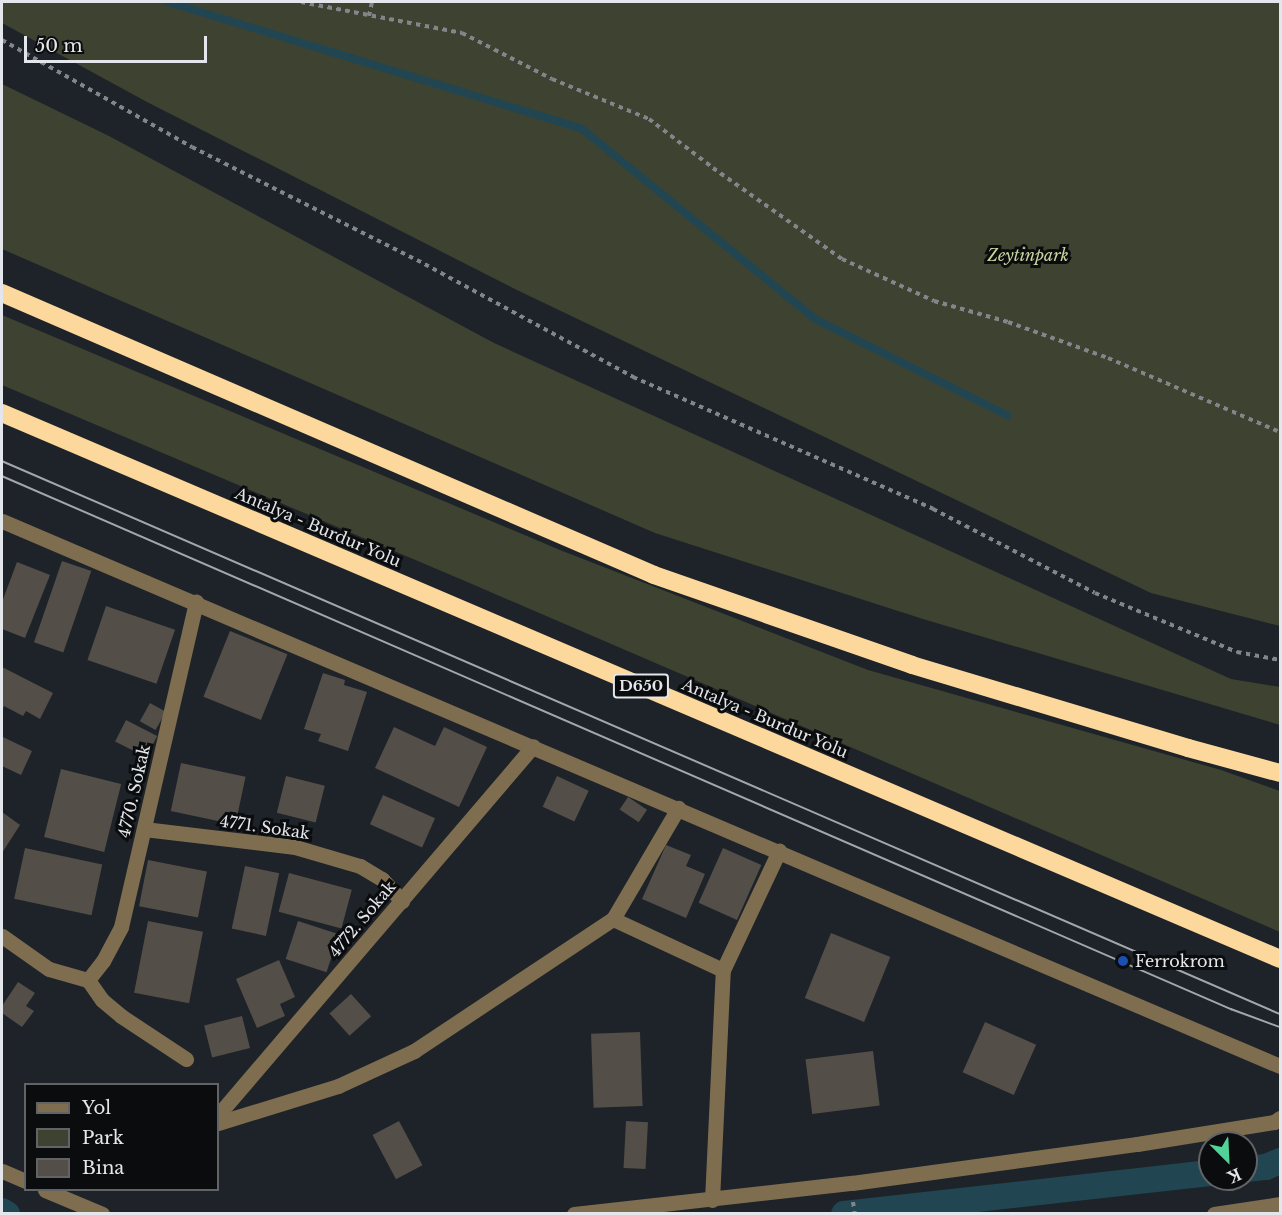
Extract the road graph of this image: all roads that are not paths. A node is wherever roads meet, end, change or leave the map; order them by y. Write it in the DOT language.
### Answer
graph roads {
  1 [pos="2,293"];
  2 [pos="2,412"];
  3 [pos="2,521"];
  4 [pos="195,602"];
  5 [pos="533,746"];
  6 [pos="1281,773"];
  7 [pos="678,808"];
  8 [pos="144,830"];
  9 [pos="779,851"];
  10 [pos="402,901"];
  11 [pos="613,919"];
  12 [pos="2,940"];
  13 [pos="1281,959"];
  14 [pos="723,970"];
  15 [pos="88,980"];
  16 [pos="186,1059"];
  17 [pos="1281,1066"];
  18 [pos="219,1114"];
  19 [pos="1281,1118"];
  20 [pos="219,1123"];
  21 [pos="2,1171"];
  22 [pos="24,1180"];
  23 [pos="47,1191"];
  24 [pos="712,1200"];
  25 [pos="1281,1204"];
  26 [pos="1222,1213"];
  27 [pos="102,1214"];
  28 [pos="574,1214"];
  1 -- 6 [label="highway"];
  2 -- 13 [label="highway, Antalya - Burdur Yolu / D650"];
  3 -- 4 [label="street"];
  4 -- 5 [label="street"];
  4 -- 8 [label="street, 4770. Sokak"];
  5 -- 7 [label="street"];
  5 -- 10 [label="street, 4772. Sokak"];
  7 -- 9 [label="street"];
  7 -- 11 [label="street"];
  8 -- 10 [label="street, 4771. Sokak"];
  8 -- 15 [label="street, 4770. Sokak"];
  9 -- 14 [label="street"];
  9 -- 17 [label="street"];
  10 -- 18 [label="street, 4772. Sokak"];
  11 -- 14 [label="street"];
  11 -- 20 [label="street"];
  12 -- 15 [label="street"];
  14 -- 24 [label="street"];
  15 -- 16 [label="street"];
  19 -- 24 [label="street"];
  21 -- 22 [label="street"];
  23 -- 27 [label="street"];
  24 -- 28 [label="street"];
  25 -- 26 [label="street"];
}
